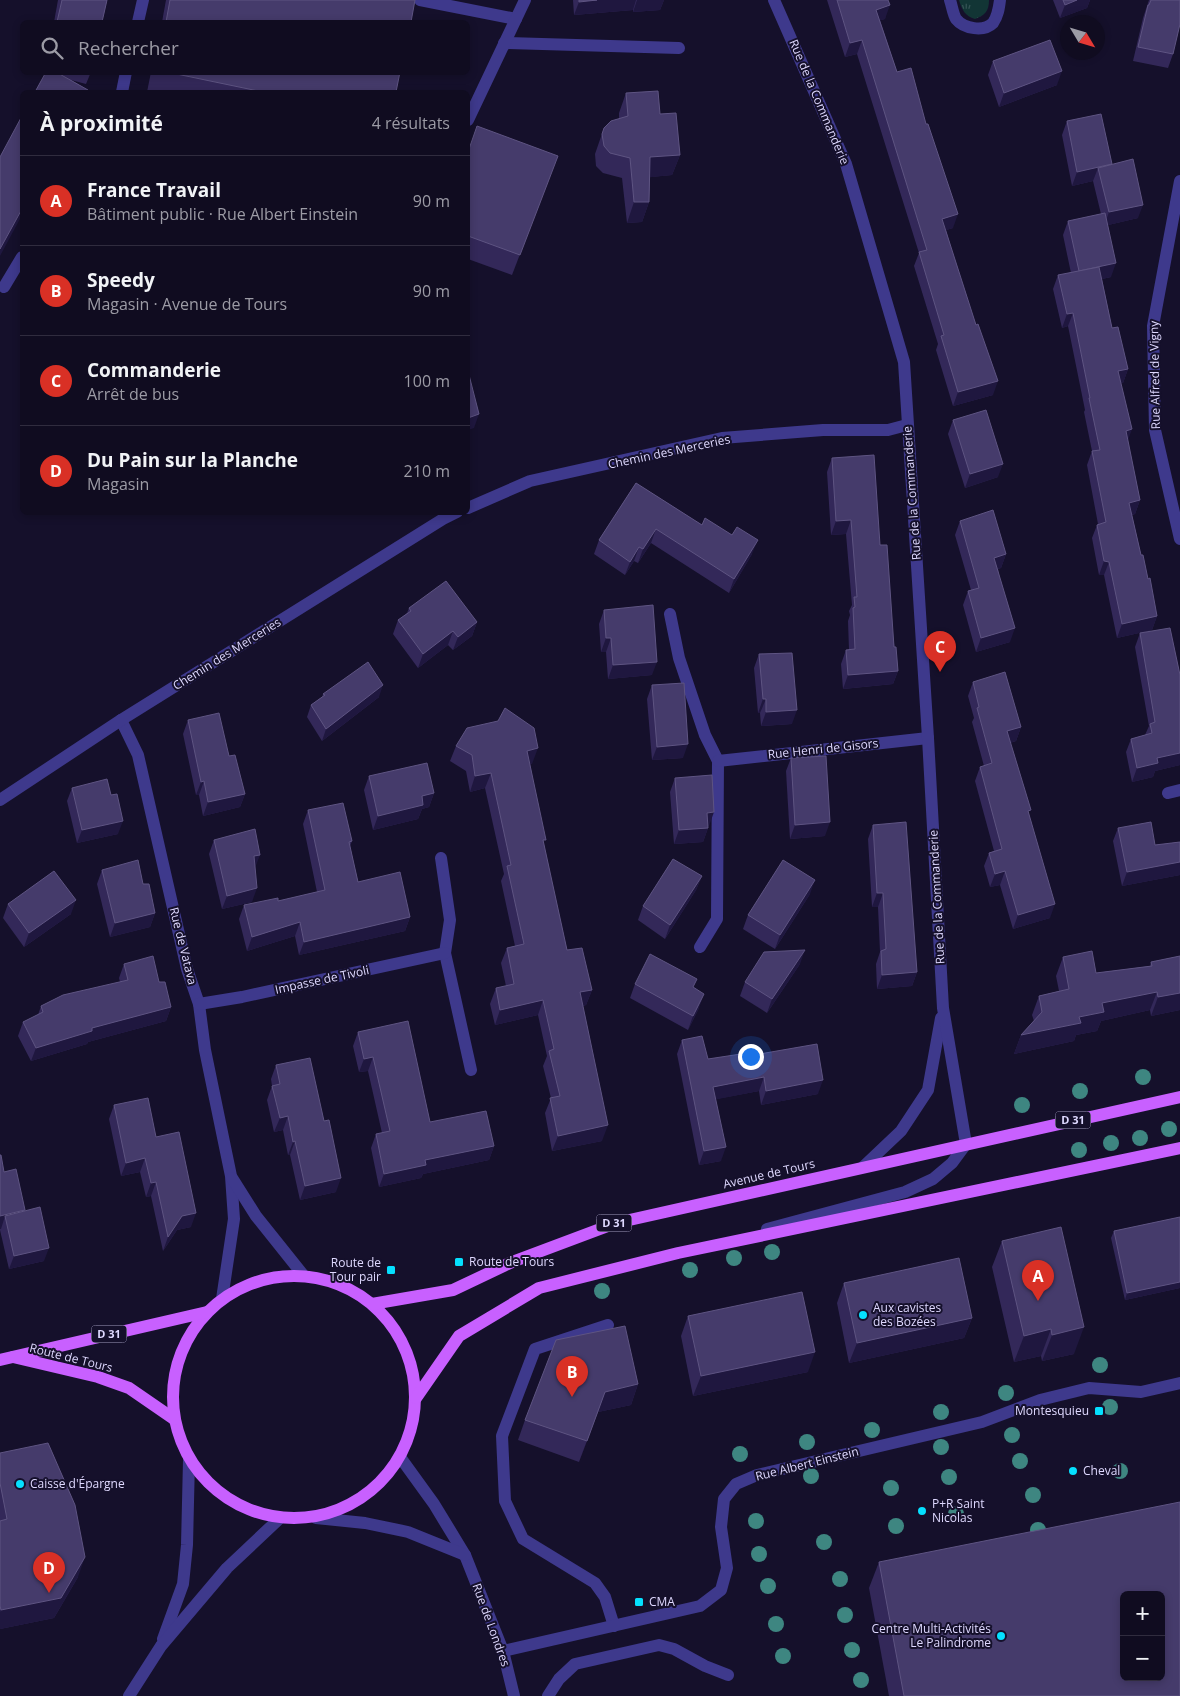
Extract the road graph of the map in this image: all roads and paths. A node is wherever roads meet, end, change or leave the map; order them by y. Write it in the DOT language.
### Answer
graph roads {
  1 [pos="143,0"];
  2 [pos="420,0"];
  3 [pos="525,0"];
  4 [pos="774,0"];
  5 [pos="950,0"];
  6 [pos="1000,0"];
  7 [pos="516,19"];
  8 [pos="138,20"];
  9 [pos="504,43"];
  10 [pos="679,48"];
  11 [pos="125,75"];
  12 [pos="122,90"];
  13 [pos="470,116"];
  14 [pos="1180,183"];
  15 [pos="20,260"];
  16 [pos="4,287"];
  17 [pos="907,425"];
  18 [pos="470,507"];
  19 [pos="452,515"];
  20 [pos="1180,539"];
  21 [pos="670,614"];
  22 [pos="121,720"];
  23 [pos="928,738"];
  24 [pos="718,761"];
  25 [pos="0,800"];
  26 [pos="441,858"];
  27 [pos="700,947"];
  28 [pos="445,953"];
  29 [pos="199,1004"];
  30 [pos="943,1008"];
  31 [pos="472,1070"];
  32 [pos="1180,1097"];
  33 [pos="966,1144"];
  34 [pos="1180,1148"];
  35 [pos="863,1167"];
  36 [pos="231,1176"];
  37 [pos="678,1253"];
  38 [pos="304,1276"];
  39 [pos="222,1299"];
  40 [pos="372,1304"];
  41 [pos="207,1312"];
  42 [pos="608,1325"];
  43 [pos="6,1358"];
  44 [pos="1180,1384"];
  45 [pos="416,1398"];
  46 [pos="174,1419"];
  47 [pos="400,1457"];
  48 [pos="189,1460"];
  49 [pos="316,1518"];
  50 [pos="279,1519"];
  51 [pos="465,1555"];
  52 [pos="614,1626"];
  53 [pos="160,1646"];
  54 [pos="503,1651"];
  55 [pos="728,1675"];
  56 [pos="129,1696"];
  57 [pos="514,1696"];
  58 [pos="548,1696"];
  1 -- 8 [label="street"];
  2 -- 7 [label="street"];
  3 -- 7 [label="street"];
  4 -- 17 [label="street, Rue de la Commanderie"];
  5 -- 6 [label="street"];
  7 -- 9 [label="street"];
  9 -- 10 [label="street"];
  9 -- 13 [label="street"];
  11 -- 12 [label="street"];
  14 -- 20 [label="street, Rue Alfred de Vigny"];
  15 -- 16 [label="street"];
  17 -- 18 [label="street, Chemin des Merceries"];
  17 -- 23 [label="street, Rue de la Commanderie"];
  19 -- 22 [label="street, Chemin des Merceries"];
  21 -- 24 [label="street"];
  22 -- 25 [label="street, Chemin des Merceries"];
  22 -- 29 [label="street, Rue de Vatava"];
  23 -- 24 [label="street, Rue Henri de Gisors"];
  23 -- 30 [label="street, Rue de la Commanderie"];
  24 -- 27 [label="street"];
  26 -- 28 [label="street"];
  28 -- 29 [label="street, Impasse de Tivoli"];
  28 -- 31 [label="street"];
  29 -- 36 [label="street, Rue de Vatava"];
  30 -- 33 [label="street, Rue de la Commanderie"];
  30 -- 35 [label="street, Rue de la Commanderie"];
  32 -- 33 [label="main road, Avenue de Tours / D 31"];
  33 -- 35 [label="main road, Avenue de Tours / D 31"];
  33 -- 37 [label="street"];
  34 -- 37 [label="main road"];
  35 -- 40 [label="main road, Avenue de Tours / D 31"];
  36 -- 38 [label="street, Rue de Vatava"];
  36 -- 39 [label="street, Rue de Vatava"];
  37 -- 45 [label="main road"];
  38 -- 39 [label="main road"];
  38 -- 40 [label="main road"];
  39 -- 41 [label="main road"];
  40 -- 45 [label="main road"];
  41 -- 43 [label="main road, Route de Tours / D 31"];
  41 -- 46 [label="main road"];
  42 -- 52 [label="street"];
  43 -- 46 [label="main road, Route de Tours / D 31"];
  44 -- 52 [label="street, Rue Albert Einstein"];
  45 -- 47 [label="main road"];
  46 -- 48 [label="main road"];
  47 -- 49 [label="main road"];
  47 -- 51 [label="street, Rue de Londres"];
  48 -- 50 [label="main road"];
  48 -- 53 [label="street"];
  49 -- 50 [label="main road"];
  49 -- 51 [label="street"];
  50 -- 53 [label="street"];
  51 -- 54 [label="street, Rue de Londres"];
  52 -- 54 [label="street, Rue Albert Einstein"];
  53 -- 56 [label="street"];
  54 -- 57 [label="street, Rue de Londres"];
  55 -- 58 [label="street"];
}
